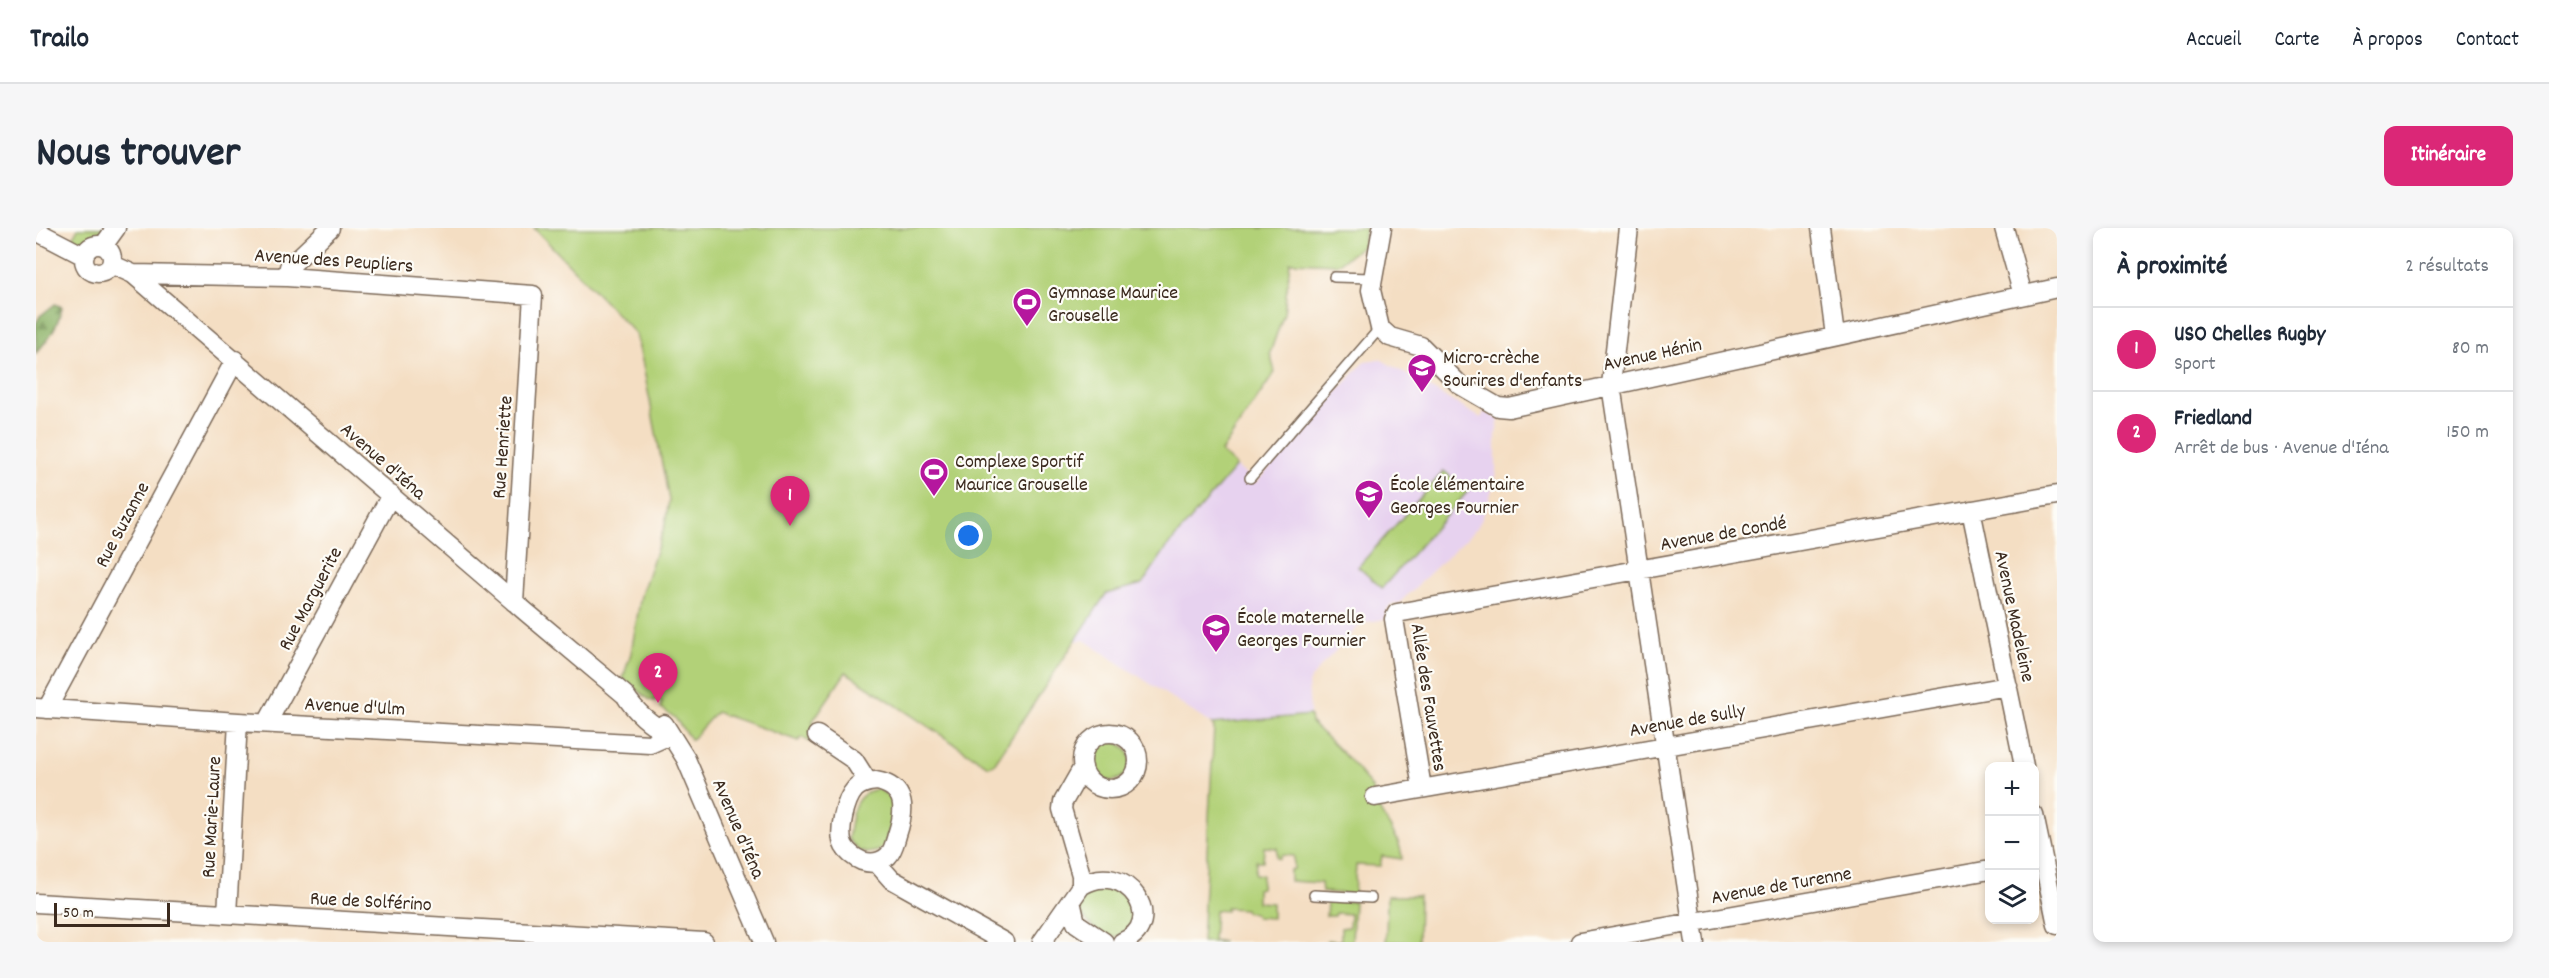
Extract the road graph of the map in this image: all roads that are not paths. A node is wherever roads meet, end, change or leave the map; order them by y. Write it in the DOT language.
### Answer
graph roads {
  1 [pos="116,228"];
  2 [pos="330,228"];
  3 [pos="1382,228"];
  4 [pos="1629,228"];
  5 [pos="1821,228"];
  6 [pos="2004,228"];
  7 [pos="36,231"];
  8 [pos="103,246"];
  9 [pos="84,256"];
  10 [pos="111,264"];
  11 [pos="133,274"];
  12 [pos="287,277"];
  13 [pos="1334,277"];
  14 [pos="1372,278"];
  15 [pos="2057,288"];
  16 [pos="2023,295"];
  17 [pos="533,296"];
  18 [pos="1380,328"];
  19 [pos="1835,336"];
  20 [pos="236,360"];
  21 [pos="1611,385"];
  22 [pos="1250,478"];
  23 [pos="391,495"];
  24 [pos="2057,495"];
  25 [pos="1971,510"];
  26 [pos="1638,570"];
  27 [pos="514,602"];
  28 [pos="1397,613"];
  29 [pos="2008,686"];
  30 [pos="42,709"];
  31 [pos="238,722"];
  32 [pos="269,723"];
  33 [pos="670,735"];
  34 [pos="817,735"];
  35 [pos="1666,746"];
  36 [pos="2023,762"];
  37 [pos="1083,767"];
  38 [pos="868,782"];
  39 [pos="1422,788"];
  40 [pos="1375,797"];
  41 [pos="2039,861"];
  42 [pos="877,863"];
  43 [pos="1985,871"];
  44 [pos="1076,893"];
  45 [pos="1314,895"];
  46 [pos="1371,898"];
  47 [pos="36,903"];
  48 [pos="228,914"];
  49 [pos="1692,922"];
  50 [pos="2057,925"];
  51 [pos="704,942"];
  52 [pos="763,942"];
  53 [pos="1004,942"];
  54 [pos="1042,942"];
  55 [pos="1104,942"];
  56 [pos="1122,942"];
  57 [pos="1580,942"];
  58 [pos="1695,942"];
  1 -- 8 [label="street"];
  2 -- 12 [label="street"];
  3 -- 14 [label="street"];
  4 -- 21 [label="street"];
  5 -- 19 [label="street"];
  6 -- 16 [label="street"];
  7 -- 9 [label="street"];
  8 -- 9 [label="street"];
  8 -- 10 [label="street"];
  9 -- 10 [label="street"];
  10 -- 11 [label="street, Avenue d'Iéna"];
  11 -- 12 [label="street, Avenue des Peupliers"];
  11 -- 20 [label="street, Avenue d'Iéna"];
  12 -- 17 [label="street, Avenue des Peupliers"];
  13 -- 14 [label="lane"];
  14 -- 18 [label="street"];
  15 -- 16 [label="street, Avenue Hénin"];
  16 -- 19 [label="street, Avenue Hénin"];
  17 -- 27 [label="street, Rue Henriette"];
  18 -- 21 [label="street, Avenue Hénin"];
  18 -- 22 [label="lane"];
  19 -- 21 [label="street, Avenue Hénin"];
  20 -- 23 [label="street, Avenue d'Iéna"];
  20 -- 30 [label="street, Rue Suzanne"];
  21 -- 26 [label="street"];
  23 -- 27 [label="street, Avenue d'Iéna"];
  23 -- 32 [label="street, Rue Marguerite"];
  24 -- 25 [label="street, Avenue de Condé"];
  25 -- 26 [label="street, Avenue de Condé"];
  25 -- 29 [label="street, Avenue Madeleine"];
  26 -- 28 [label="street, Avenue de Condé"];
  26 -- 35 [label="street"];
  27 -- 33 [label="street, Avenue d'Iéna"];
  28 -- 39 [label="street, Allée des Fauvettes"];
  29 -- 35 [label="street, Avenue de Sully"];
  29 -- 36 [label="street, Avenue Madeleine"];
  30 -- 31 [label="street, Avenue d'Ulm"];
  31 -- 32 [label="street, Avenue d'Ulm"];
  31 -- 48 [label="street, Rue Marie-Laure"];
  32 -- 33 [label="street, Avenue d'Ulm"];
  33 -- 52 [label="street, Avenue d'Iéna"];
  34 -- 38 [label="street"];
  35 -- 39 [label="street, Avenue de Sully"];
  35 -- 49 [label="street"];
  37 -- 44 [label="street"];
  38 -- 42 [label="street"];
  38 -- 42 [label="street"];
  39 -- 40 [label="street, Avenue de Sully"];
  41 -- 50 [label="street"];
  42 -- 53 [label="street"];
  43 -- 49 [label="street, Avenue de Turenne"];
  44 -- 54 [label="street"];
  44 -- 55 [label="street"];
  44 -- 56 [label="street"];
  45 -- 46 [label="lane"];
  47 -- 48 [label="street, Rue de Solférino"];
  48 -- 51 [label="street, Rue de Solférino"];
  49 -- 57 [label="street, Avenue de Turenne"];
  49 -- 58 [label="street"];
}
